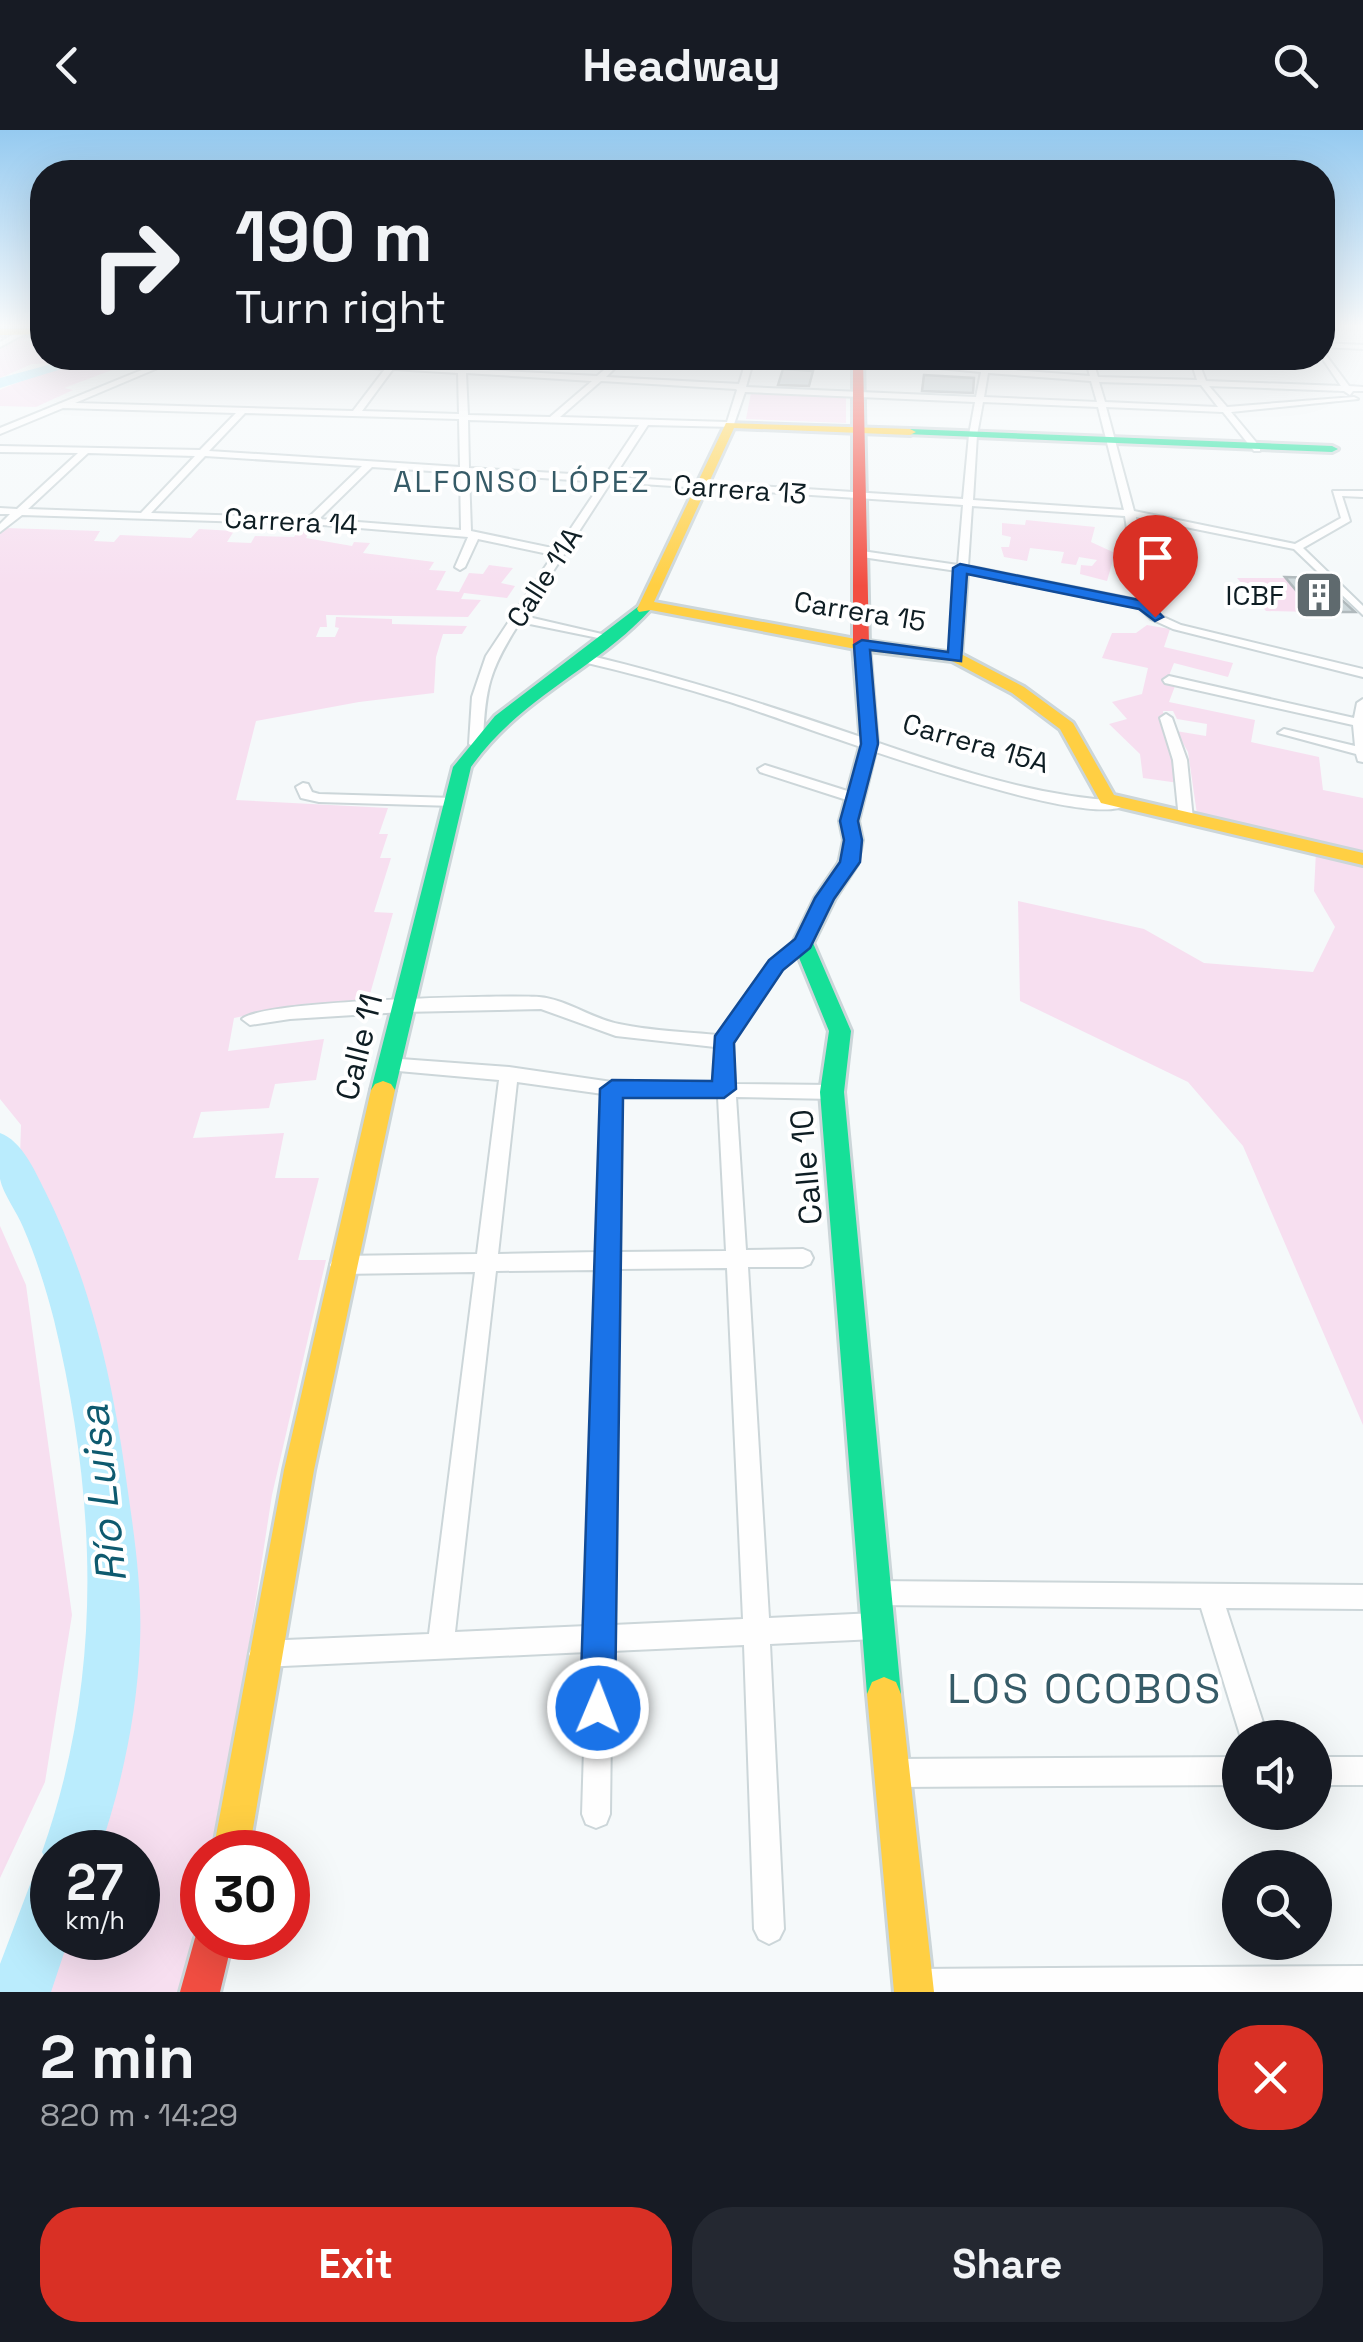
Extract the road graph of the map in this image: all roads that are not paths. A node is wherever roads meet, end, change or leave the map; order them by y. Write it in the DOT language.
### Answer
graph roads {
  1 [pos="42,413"];
  2 [pos="240,413"];
  3 [pos="308,413"];
  4 [pos="463,413"];
  5 [pos="560,413"];
  6 [pos="733,413"];
  7 [pos="858,413"];
  8 [pos="978,413"];
  9 [pos="1103,413"];
  10 [pos="1225,413"];
  11 [pos="355,415"];
  12 [pos="463,420"];
  13 [pos="551,421"];
  14 [pos="645,422"];
  15 [pos="730,424"];
  16 [pos="858,429"];
  17 [pos="0,431"];
  18 [pos="973,435"];
  19 [pos="1108,441"];
  20 [pos="0,449"];
  21 [pos="1257,449"];
  22 [pos="1332,449"];
  23 [pos="88,450"];
  24 [pos="200,453"];
  25 [pos="370,464"];
  26 [pos="462,471"];
  27 [pos="608,480"];
  28 [pos="703,486"];
  29 [pos="1363,494"];
  30 [pos="860,497"];
  31 [pos="968,503"];
  32 [pos="0,511"];
  33 [pos="20,512"];
  34 [pos="1130,513"];
  35 [pos="144,515"];
  36 [pos="311,520"];
  37 [pos="0,529"];
  38 [pos="470,534"];
  39 [pos="1297,546"];
  40 [pos="559,553"];
  41 [pos="862,554"];
  42 [pos="460,567"];
  43 [pos="960,568"];
  44 [pos="648,605"];
  45 [pos="1144,605"];
  46 [pos="1361,610"];
  47 [pos="517,618"];
  48 [pos="613,638"];
  49 [pos="862,645"];
  50 [pos="579,657"];
  51 [pos="956,657"];
  52 [pos="1363,673"];
  53 [pos="1169,680"];
  54 [pos="1363,703"];
  55 [pos="1166,718"];
  56 [pos="1358,723"];
  57 [pos="1284,733"];
  58 [pos="476,744"];
  59 [pos="870,744"];
  60 [pos="1362,754"];
  61 [pos="764,769"];
  62 [pos="303,787"];
  63 [pos="855,798"];
  64 [pos="454,802"];
  65 [pos="1119,805"];
  66 [pos="1186,819"];
  67 [pos="1363,859"];
  68 [pos="803,943"];
  69 [pos="402,1006"];
  70 [pos="250,1019"];
  71 [pos="723,1042"];
  72 [pos="387,1064"];
  73 [pos="510,1074"];
  74 [pos="612,1089"];
  75 [pos="724,1089"];
  76 [pos="832,1092"];
  77 [pos="736,1258"];
  78 [pos="803,1258"];
  79 [pos="608,1260"];
  80 [pos="485,1264"];
  81 [pos="340,1265"];
  82 [pos="874,1593"];
  83 [pos="1209,1595"];
  84 [pos="1363,1596"];
  85 [pos="875,1626"];
  86 [pos="756,1631"];
  87 [pos="598,1638"];
  88 [pos="441,1643"];
  89 [pos="262,1654"];
  90 [pos="1249,1720"];
  91 [pos="1332,1771"];
  92 [pos="1363,1771"];
  93 [pos="894,1772"];
  94 [pos="1222,1772"];
  95 [pos="596,1814"];
  96 [pos="234,1830"];
  97 [pos="769,1929"];
  98 [pos="208,1960"];
  99 [pos="1363,1981"];
  100 [pos="1282,1987"];
  101 [pos="914,1988"];
  102 [pos="1113,1988"];
  103 [pos="200,1992"];
  1 -- 17 [label="street"];
  2 -- 24 [label="street"];
  3 -- 11 [label="street"];
  4 -- 12 [label="street"];
  5 -- 13 [label="street"];
  6 -- 15 [label="street, Calle 11"];
  7 -- 16 [label="street"];
  8 -- 18 [label="street"];
  9 -- 19 [label="street"];
  10 -- 21 [label="street"];
  11 -- 12 [label="street"];
  12 -- 13 [label="street"];
  12 -- 26 [label="street"];
  13 -- 14 [label="street"];
  14 -- 15 [label="street"];
  14 -- 27 [label="street, Calle 11A"];
  15 -- 16 [label="street"];
  15 -- 28 [label="street, Calle 11"];
  16 -- 18 [label="street"];
  16 -- 30 [label="street"];
  18 -- 19 [label="street"];
  18 -- 31 [label="street"];
  19 -- 21 [label="street"];
  19 -- 34 [label="street"];
  20 -- 23 [label="street, Carrera 13"];
  21 -- 22 [label="street"];
  23 -- 24 [label="street, Carrera 13"];
  23 -- 33 [label="street"];
  24 -- 25 [label="street, Carrera 13"];
  24 -- 35 [label="street"];
  25 -- 26 [label="street, Carrera 13"];
  25 -- 36 [label="street"];
  26 -- 27 [label="street, Carrera 13"];
  26 -- 38 [label="street"];
  27 -- 28 [label="street, Carrera 13"];
  27 -- 40 [label="street, Calle 11A"];
  28 -- 30 [label="street, Carrera 13"];
  28 -- 44 [label="street, Calle 11"];
  29 -- 39 [label="street"];
  30 -- 31 [label="street, Carrera 13"];
  30 -- 41 [label="street"];
  31 -- 34 [label="street, Carrera 13"];
  31 -- 43 [label="street"];
  32 -- 33 [label="street"];
  33 -- 35 [label="street, Carrera 14"];
  33 -- 37 [label="street"];
  34 -- 39 [label="street, Carrera 13"];
  34 -- 45 [label="street"];
  35 -- 36 [label="street, Carrera 14"];
  36 -- 38 [label="street, Carrera 14"];
  38 -- 40 [label="street, Carrera 14"];
  38 -- 42 [label="street"];
  39 -- 46 [label="street"];
  40 -- 47 [label="street, Calle 11A"];
  41 -- 43 [label="street"];
  41 -- 49 [label="street"];
  43 -- 45 [label="street"];
  43 -- 51 [label="street"];
  44 -- 48 [label="street, Calle 11"];
  44 -- 49 [label="street, Carrera 15"];
  45 -- 52 [label="street"];
  47 -- 48 [label="street"];
  47 -- 58 [label="street, Calle 11A"];
  48 -- 50 [label="street, Calle 11"];
  49 -- 51 [label="street, Carrera 15"];
  49 -- 59 [label="street"];
  50 -- 58 [label="street, Calle 11"];
  50 -- 59 [label="street, Carrera 15A"];
  51 -- 65 [label="street, Carrera 15"];
  53 -- 56 [label="street"];
  54 -- 56 [label="street"];
  55 -- 66 [label="street"];
  56 -- 60 [label="street"];
  57 -- 60 [label="street"];
  58 -- 64 [label="street, Calle 11"];
  59 -- 63 [label="street"];
  59 -- 65 [label="street, Carrera 15A"];
  61 -- 63 [label="street"];
  62 -- 64 [label="street"];
  63 -- 68 [label="street"];
  64 -- 69 [label="street, Calle 11"];
  65 -- 66 [label="street, Carrera 15A"];
  66 -- 67 [label="street, Carrera 15A"];
  68 -- 71 [label="street"];
  68 -- 76 [label="street, Calle 10"];
  69 -- 70 [label="street"];
  69 -- 71 [label="street"];
  69 -- 72 [label="street, Calle 11"];
  71 -- 75 [label="street"];
  72 -- 73 [label="street"];
  72 -- 81 [label="street, Calle 11"];
  73 -- 74 [label="street"];
  73 -- 80 [label="street"];
  74 -- 75 [label="street"];
  74 -- 79 [label="street"];
  75 -- 76 [label="street"];
  75 -- 77 [label="street"];
  76 -- 82 [label="street, Calle 10"];
  77 -- 78 [label="street"];
  77 -- 79 [label="street"];
  77 -- 86 [label="street"];
  79 -- 80 [label="street"];
  79 -- 87 [label="street"];
  80 -- 81 [label="street"];
  80 -- 88 [label="street"];
  81 -- 89 [label="street, Calle 11"];
  82 -- 83 [label="street"];
  82 -- 85 [label="street, Calle 10"];
  83 -- 84 [label="street"];
  83 -- 90 [label="street"];
  85 -- 86 [label="street"];
  85 -- 93 [label="street, Calle 10"];
  86 -- 87 [label="street"];
  86 -- 97 [label="street"];
  87 -- 88 [label="street"];
  87 -- 95 [label="street"];
  88 -- 89 [label="street"];
  89 -- 96 [label="street, Calle 11"];
  91 -- 92 [label="street"];
  93 -- 94 [label="street"];
  93 -- 101 [label="street, Calle 10"];
  98 -- 103 [label="street"];
  99 -- 100 [label="street"];
  100 -- 102 [label="street"];
  101 -- 102 [label="street"];
}
